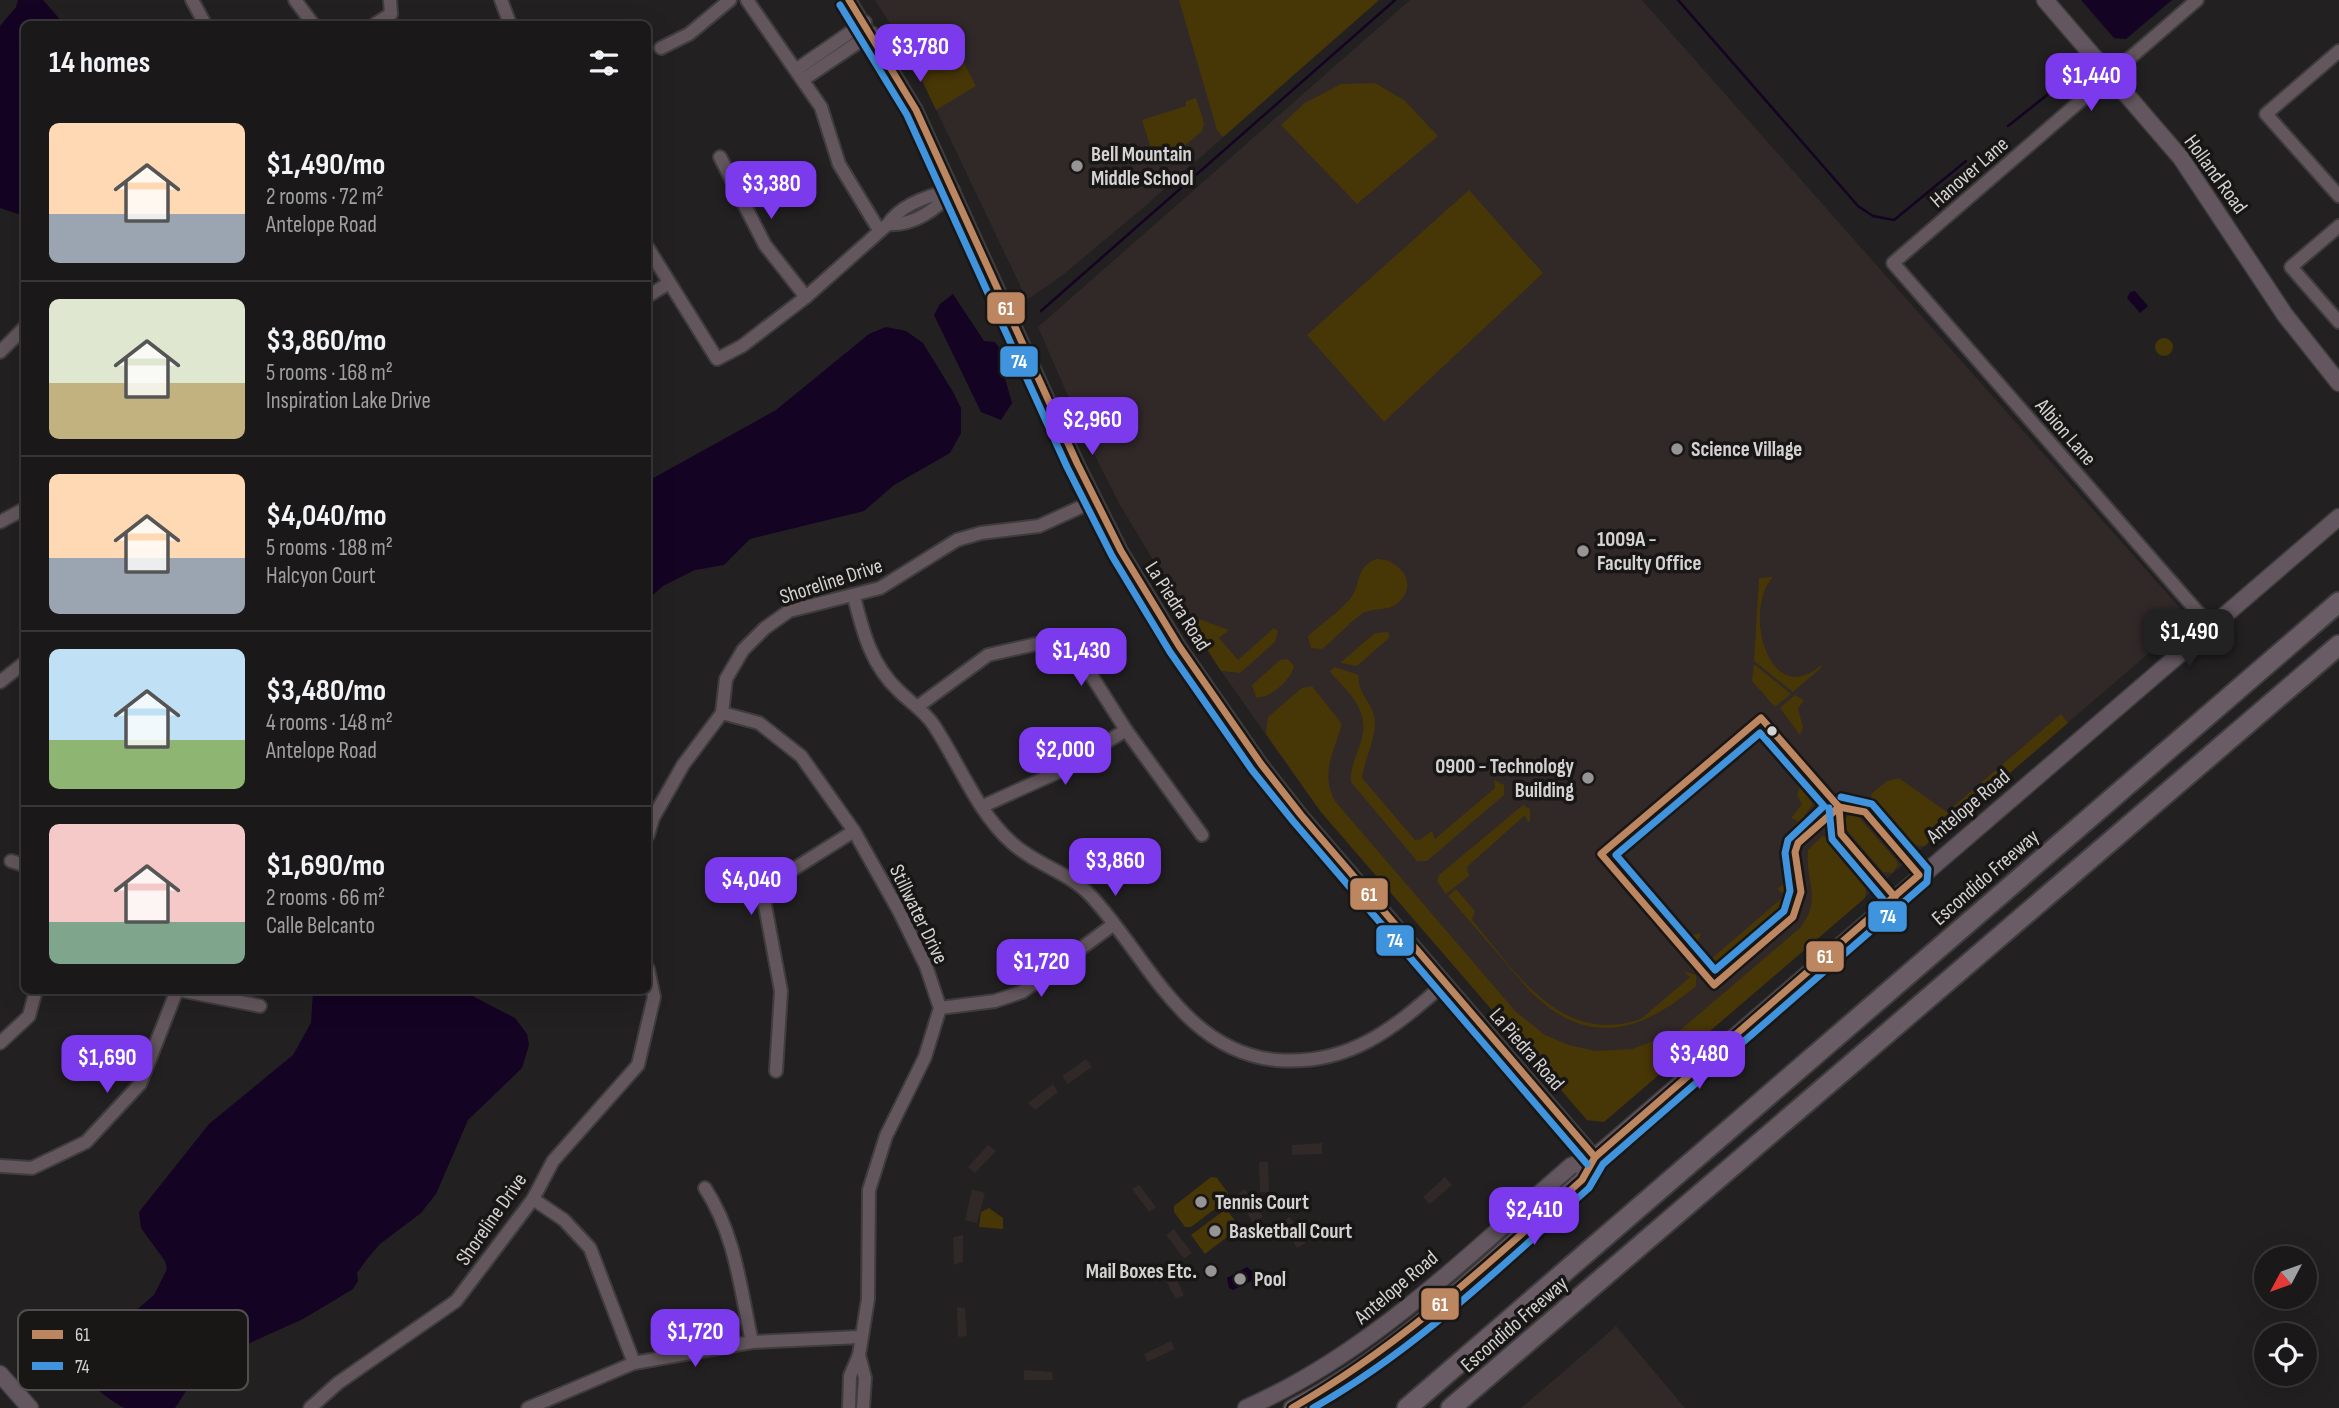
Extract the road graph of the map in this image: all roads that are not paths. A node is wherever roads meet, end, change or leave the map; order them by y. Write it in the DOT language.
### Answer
graph roads {
  1 [pos="192,0"];
  2 [pos="295,0"];
  3 [pos="390,0"];
  4 [pos="501,0"];
  5 [pos="730,0"];
  6 [pos="747,0"];
  7 [pos="849,0"];
  8 [pos="2045,0"];
  9 [pos="2197,0"];
  10 [pos="203,21"];
  11 [pos="311,21"];
  12 [pos="380,21"];
  13 [pos="509,21"];
  14 [pos="868,28"];
  15 [pos="661,48"];
  16 [pos="2339,51"];
  17 [pos="800,74"];
  18 [pos="2110,75"];
  19 [pos="720,157"];
  20 [pos="953,190"];
  21 [pos="2339,196"];
  22 [pos="2339,226"];
  23 [pos="883,227"];
  24 [pos="651,253"];
  25 [pos="1893,263"];
  26 [pos="669,283"];
  27 [pos="651,294"];
  28 [pos="806,297"];
  29 [pos="2339,322"];
  30 [pos="21,331"];
  31 [pos="1,350"];
  32 [pos="2339,383"];
  33 [pos="1094,501"];
  34 [pos="21,511"];
  35 [pos="2339,517"];
  36 [pos="0,522"];
  37 [pos="854,597"];
  38 [pos="2339,601"];
  39 [pos="2210,626"];
  40 [pos="2339,645"];
  41 [pos="21,665"];
  42 [pos="0,682"];
  43 [pos="917,707"];
  44 [pos="722,713"];
  45 [pos="1126,730"];
  46 [pos="983,806"];
  47 [pos="651,825"];
  48 [pos="854,831"];
  49 [pos="1202,835"];
  50 [pos="1114,924"];
  51 [pos="651,983"];
  52 [pos="1444,984"];
  53 [pos="35,994"];
  54 [pos="176,994"];
  55 [pos="198,994"];
  56 [pos="260,1006"];
  57 [pos="940,1008"];
  58 [pos="0,1043"];
  59 [pos="776,1071"];
  60 [pos="1595,1157"];
  61 [pos="0,1166"];
  62 [pos="705,1188"];
  63 [pos="533,1199"];
  64 [pos="860,1337"];
  65 [pos="752,1342"];
  66 [pos="859,1354"];
  67 [pos="634,1363"];
  68 [pos="0,1374"];
  69 [pos="30,1408"];
  70 [pos="310,1408"];
  71 [pos="528,1408"];
  72 [pos="849,1408"];
  73 [pos="863,1408"];
  74 [pos="1246,1408"];
  75 [pos="1292,1408"];
  76 [pos="1407,1408"];
  77 [pos="1451,1408"];
  1 -- 10 [label="street"];
  2 -- 11 [label="street"];
  3 -- 12 [label="street"];
  4 -- 13 [label="street"];
  5 -- 15 [label="street"];
  6 -- 17 [label="street"];
  7 -- 14 [label="street, La Piedra Road"];
  8 -- 18 [label="main road, Holland Road"];
  9 -- 18 [label="street, Hanover Lane"];
  14 -- 17 [label="street"];
  14 -- 20 [label="street, La Piedra Road"];
  16 -- 21 [label="street"];
  17 -- 23 [label="street"];
  18 -- 25 [label="street, Hanover Lane"];
  18 -- 32 [label="main road, Holland Road"];
  19 -- 28 [label="street"];
  20 -- 23 [label="street"];
  20 -- 33 [label="street, La Piedra Road"];
  22 -- 29 [label="street"];
  23 -- 28 [label="street"];
  24 -- 26 [label="street"];
  25 -- 39 [label="street, Albion Lane"];
  26 -- 27 [label="street"];
  26 -- 28 [label="street"];
  30 -- 31 [label="street"];
  33 -- 37 [label="street, Shoreline Drive"];
  33 -- 52 [label="street, La Piedra Road"];
  34 -- 36 [label="street"];
  35 -- 39 [label="main road, Antelope Road"];
  37 -- 43 [label="street"];
  37 -- 44 [label="street, Shoreline Drive"];
  38 -- 76 [label="highway, Escondido Freeway"];
  39 -- 60 [label="main road, Antelope Road"];
  40 -- 77 [label="highway, Escondido Freeway"];
  41 -- 42 [label="street"];
  43 -- 45 [label="street"];
  43 -- 46 [label="street"];
  44 -- 47 [label="street, Shoreline Drive"];
  44 -- 48 [label="street, Stillwater Drive"];
  45 -- 46 [label="street"];
  45 -- 49 [label="street"];
  46 -- 50 [label="street"];
  48 -- 57 [label="street, Stillwater Drive"];
  48 -- 59 [label="street"];
  50 -- 52 [label="street"];
  50 -- 57 [label="street"];
  51 -- 63 [label="street, Shoreline Drive"];
  52 -- 60 [label="street, La Piedra Road"];
  53 -- 58 [label="street"];
  54 -- 61 [label="street"];
  55 -- 56 [label="street"];
  57 -- 64 [label="street"];
  60 -- 74 [label="main road, Antelope Road"];
  60 -- 75 [label="main road, Antelope Road"];
  62 -- 65 [label="street"];
  63 -- 67 [label="street"];
  63 -- 70 [label="street, Shoreline Drive"];
  64 -- 65 [label="street"];
  64 -- 66 [label="street"];
  65 -- 67 [label="street"];
  66 -- 72 [label="street"];
  66 -- 73 [label="street"];
  67 -- 71 [label="street"];
  68 -- 69 [label="main road"];
}
